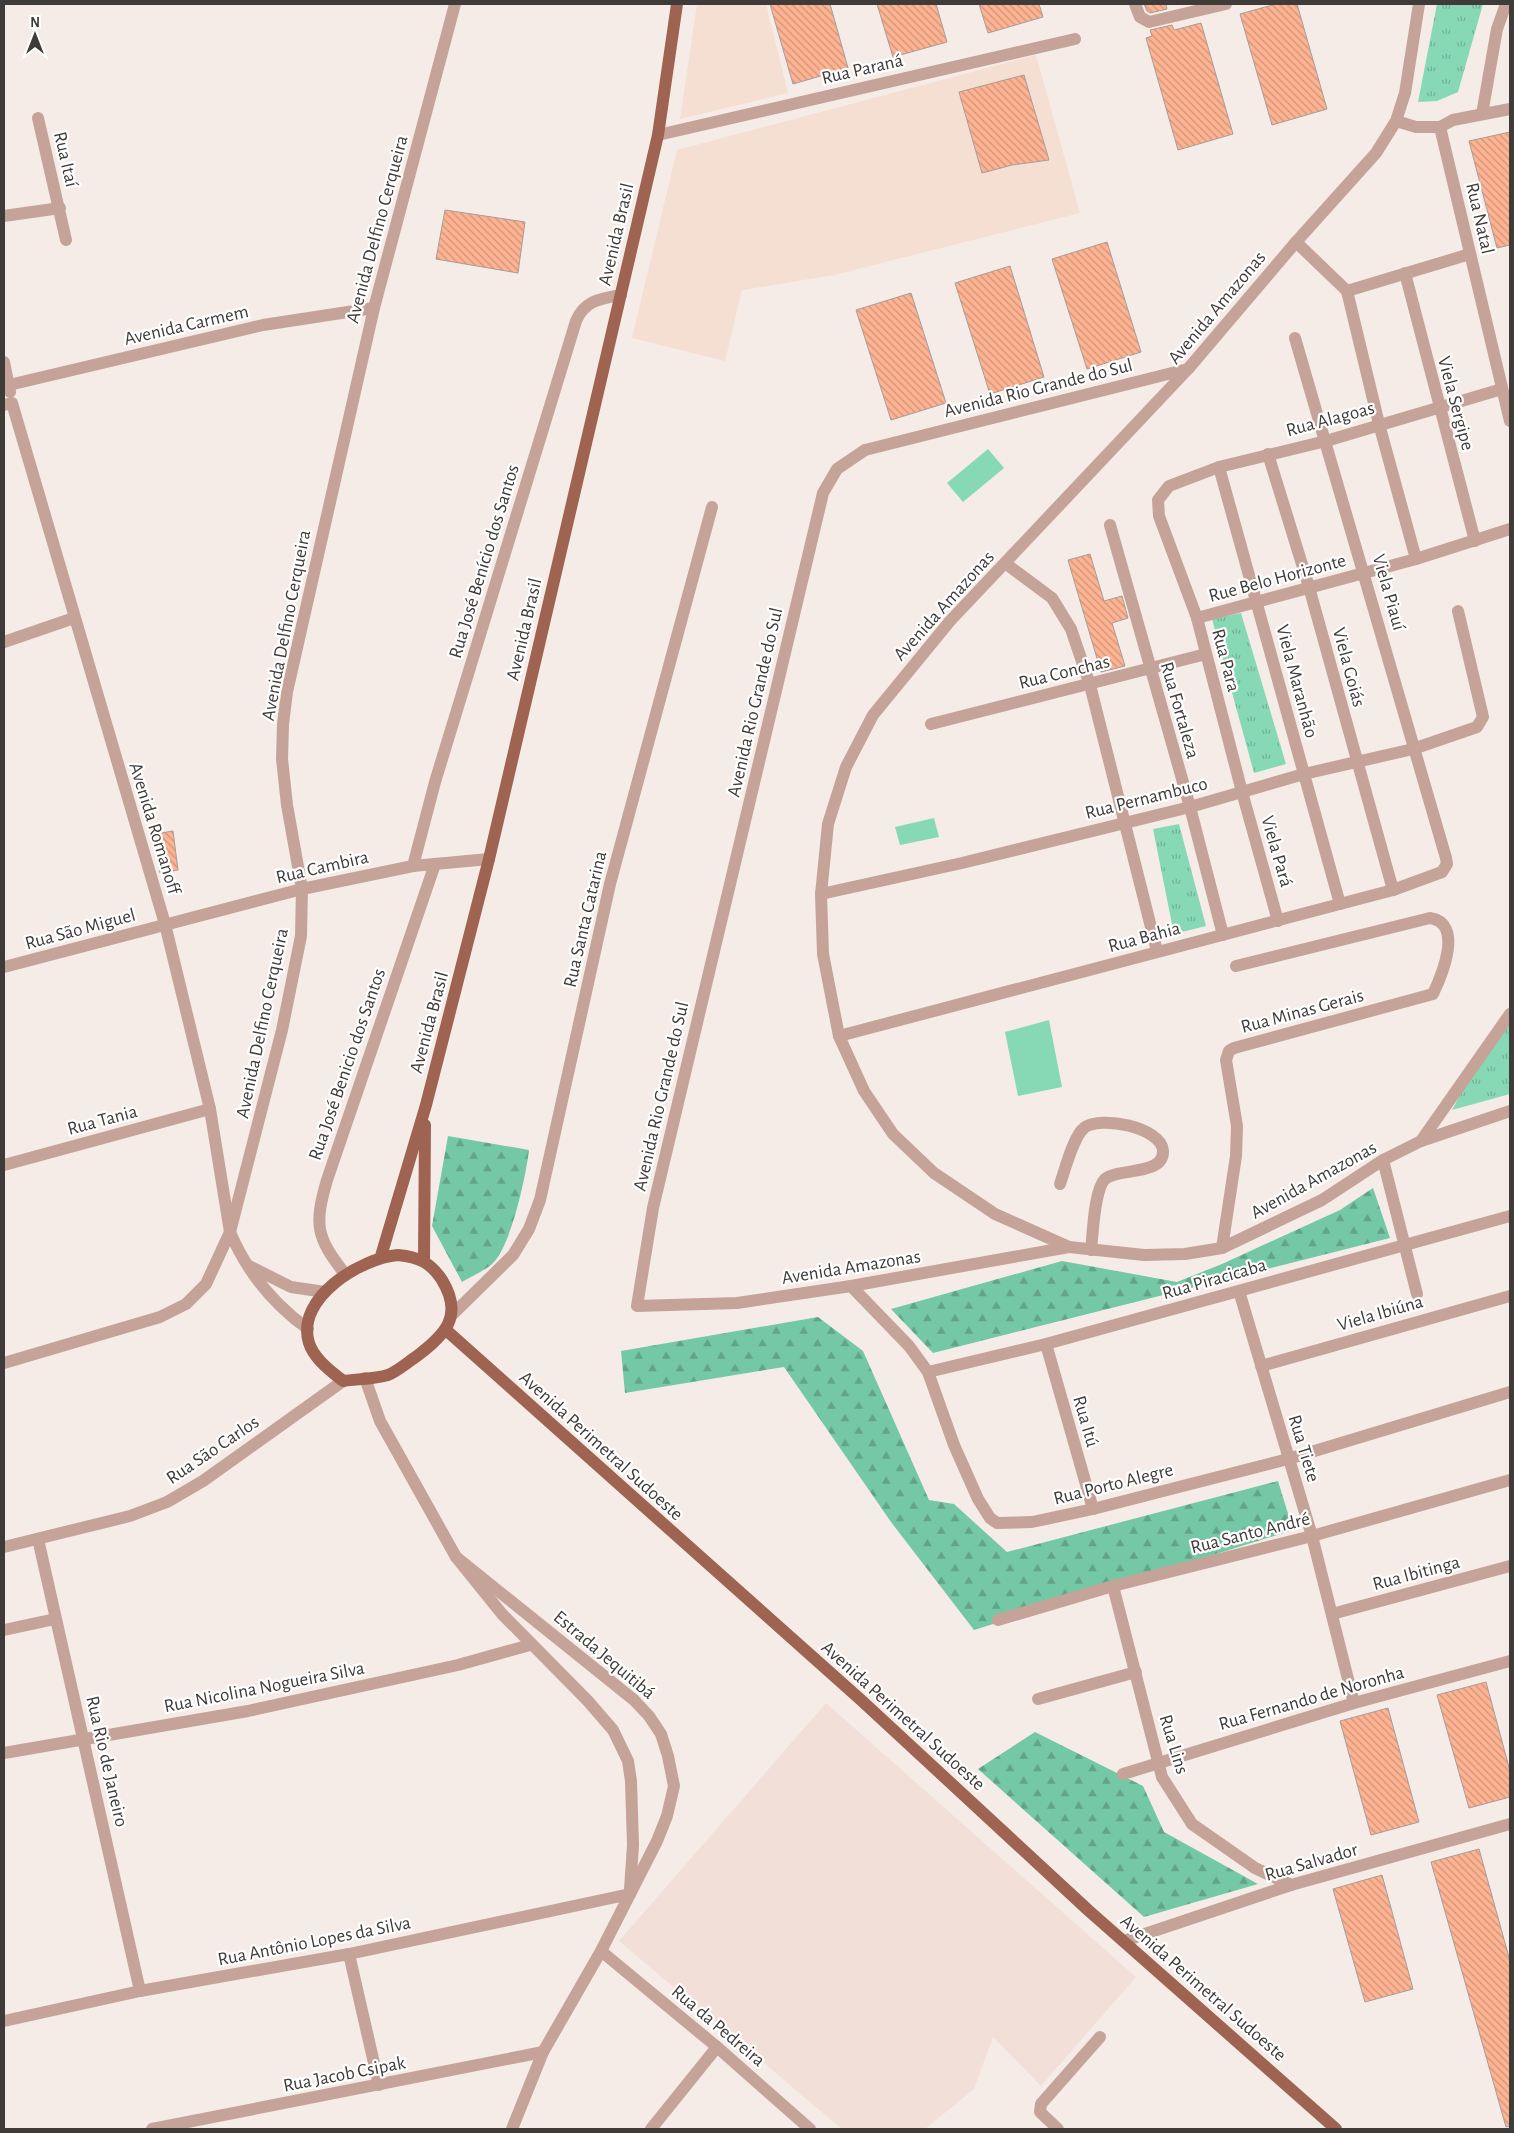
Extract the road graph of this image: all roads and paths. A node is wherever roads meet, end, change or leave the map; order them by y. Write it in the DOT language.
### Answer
graph roads {
  1 [pos="456,4"];
  2 [pos="677,4"];
  3 [pos="1135,4"];
  4 [pos="1226,4"];
  5 [pos="1419,4"];
  6 [pos="1506,4"];
  7 [pos="1075,38"];
  8 [pos="1510,109"];
  9 [pos="1482,114"];
  10 [pos="38,118"];
  11 [pos="1396,121"];
  12 [pos="1440,127"];
  13 [pos="658,135"];
  14 [pos="60,208"];
  15 [pos="4,216"];
  16 [pos="66,240"];
  17 [pos="1296,242"];
  18 [pos="1470,254"];
  19 [pos="1405,273"];
  20 [pos="1347,291"];
  21 [pos="620,295"];
  22 [pos="374,308"];
  23 [pos="1295,338"];
  24 [pos="4,362"];
  25 [pos="1188,369"];
  26 [pos="9,385"];
  27 [pos="1502,389"];
  28 [pos="8,404"];
  29 [pos="1438,406"];
  30 [pos="1510,421"];
  31 [pos="1379,424"];
  32 [pos="1326,441"];
  33 [pos="1268,454"];
  34 [pos="1219,467"];
  35 [pos="1169,486"];
  36 [pos="712,507"];
  37 [pos="1110,525"];
  38 [pos="1510,529"];
  39 [pos="1475,541"];
  40 [pos="1416,559"];
  41 [pos="1005,563"];
  42 [pos="1365,573"];
  43 [pos="1309,587"];
  44 [pos="1256,601"];
  45 [pos="1458,611"];
  46 [pos="74,618"];
  47 [pos="1197,618"];
  48 [pos="4,642"];
  49 [pos="1206,654"];
  50 [pos="1149,667"];
  51 [pos="1090,685"];
  52 [pos="931,724"];
  53 [pos="1413,749"];
  54 [pos="1357,762"];
  55 [pos="1304,774"];
  56 [pos="1242,792"];
  57 [pos="1190,807"];
  58 [pos="1124,823"];
  59 [pos="1446,858"];
  60 [pos="489,859"];
  61 [pos="435,864"];
  62 [pos="413,866"];
  63 [pos="302,889"];
  64 [pos="1393,890"];
  65 [pos="820,894"];
  66 [pos="1340,904"];
  67 [pos="1278,920"];
  68 [pos="165,924"];
  69 [pos="1223,935"];
  70 [pos="1157,951"];
  71 [pos="1236,966"];
  72 [pos="4,967"];
  73 [pos="1510,1014"];
  74 [pos="839,1036"];
  75 [pos="426,1105"];
  76 [pos="210,1108"];
  77 [pos="1510,1111"];
  78 [pos="1421,1141"];
  79 [pos="1383,1160"];
  80 [pos="4,1165"];
  81 [pos="1060,1184"];
  82 [pos="1510,1216"];
  83 [pos="230,1232"];
  84 [pos="1404,1244"];
  85 [pos="1068,1247"];
  86 [pos="1222,1248"];
  87 [pos="1090,1250"];
  88 [pos="381,1256"];
  89 [pos="424,1260"];
  90 [pos="249,1266"];
  91 [pos="345,1274"];
  92 [pos="852,1286"];
  93 [pos="1239,1291"];
  94 [pos="325,1292"];
  95 [pos="1417,1294"];
  96 [pos="1510,1296"];
  97 [pos="637,1306"];
  98 [pos="452,1315"];
  99 [pos="308,1329"];
  100 [pos="446,1330"];
  101 [pos="1046,1344"];
  102 [pos="4,1363"];
  103 [pos="1261,1366"];
  104 [pos="928,1372"];
  105 [pos="365,1378"];
  106 [pos="343,1381"];
  107 [pos="1510,1392"];
  108 [pos="1288,1458"];
  109 [pos="1510,1480"];
  110 [pos="1093,1509"];
  111 [pos="1312,1536"];
  112 [pos="38,1538"];
  113 [pos="4,1547"];
  114 [pos="456,1557"];
  115 [pos="1510,1566"];
  116 [pos="1113,1586"];
  117 [pos="1332,1614"];
  118 [pos="55,1619"];
  119 [pos="998,1620"];
  120 [pos="4,1630"];
  121 [pos="530,1645"];
  122 [pos="1510,1661"];
  123 [pos="1136,1672"];
  124 [pos="1038,1699"];
  125 [pos="1354,1703"];
  126 [pos="84,1739"];
  127 [pos="4,1753"];
  128 [pos="1157,1762"];
  129 [pos="1123,1774"];
  130 [pos="1510,1824"];
  131 [pos="1290,1885"];
  132 [pos="630,1894"];
  133 [pos="1124,1941"];
  134 [pos="601,1951"];
  135 [pos="349,1954"];
  136 [pos="140,1992"];
  137 [pos="4,2021"];
  138 [pos="1100,2037"];
  139 [pos="718,2047"];
  140 [pos="543,2052"];
  141 [pos="380,2085"];
  142 [pos="152,2129"];
  143 [pos="512,2129"];
  144 [pos="651,2129"];
  145 [pos="810,2129"];
  146 [pos="1058,2129"];
  147 [pos="1336,2129"];
  1 -- 22 [label="street, Avenida Delfino Cerqueira"];
  2 -- 13 [label="main road, Avenida Brasil"];
  3 -- 4 [label="street"];
  5 -- 11 [label="street, Avenida Amazonas"];
  6 -- 9 [label="street"];
  7 -- 13 [label="street, Rua Paraná"];
  8 -- 9 [label="street"];
  9 -- 12 [label="street"];
  10 -- 14 [label="street, Rua Itaí"];
  11 -- 12 [label="street"];
  11 -- 17 [label="street, Avenida Amazonas"];
  12 -- 18 [label="street, Rua Natal"];
  13 -- 21 [label="main road, Avenida Brasil"];
  14 -- 15 [label="street, Rua Itaí"];
  14 -- 16 [label="street, Rua Itaí"];
  17 -- 20 [label="street"];
  17 -- 25 [label="street, Avenida Amazonas"];
  18 -- 19 [label="street"];
  18 -- 27 [label="street, Rua Natal"];
  19 -- 20 [label="street"];
  19 -- 29 [label="street, Viela Sergipe"];
  20 -- 31 [label="street"];
  21 -- 60 [label="main road, Avenida Brasil"];
  21 -- 62 [label="street, Rua José Benício dos Santos"];
  22 -- 26 [label="street, Avenida Carmem"];
  22 -- 63 [label="street, Avenida Delfino Cerqueira"];
  23 -- 32 [label="street, Viela Piauí"];
  24 -- 26 [label="street, Avenida Romanoff"];
  25 -- 41 [label="street, Avenida Amazonas"];
  25 -- 97 [label="street, Avenida Rio Grande do Sul"];
  26 -- 28 [label="street, Avenida Romanoff"];
  27 -- 29 [label="street, Rua Alagoas"];
  27 -- 30 [label="street, Rua Natal"];
  28 -- 46 [label="street, Avenida Romanoff"];
  29 -- 31 [label="street, Rua Alagoas"];
  29 -- 39 [label="street, Viela Sergipe"];
  31 -- 32 [label="street, Rua Alagoas"];
  31 -- 40 [label="street"];
  32 -- 33 [label="street, Rua Alagoas"];
  32 -- 42 [label="street, Viela Piauí"];
  33 -- 34 [label="street, Rua Alagoas"];
  33 -- 43 [label="street, Viela Goiás"];
  34 -- 35 [label="street, Rua Alagoas"];
  34 -- 44 [label="street, Viela Maranhão"];
  35 -- 47 [label="street, Rua Para"];
  36 -- 98 [label="street, Rua Santa Catarina"];
  37 -- 50 [label="street, Rua Fortaleza"];
  38 -- 39 [label="street, Rue Belo Horizonte"];
  39 -- 40 [label="street, Rue Belo Horizonte"];
  40 -- 42 [label="street, Rue Belo Horizonte"];
  41 -- 51 [label="street"];
  41 -- 65 [label="street, Avenida Amazonas"];
  42 -- 43 [label="street, Rue Belo Horizonte"];
  42 -- 53 [label="street, Viela Piauí"];
  43 -- 44 [label="street, Rue Belo Horizonte"];
  43 -- 54 [label="street, Viela Goiás"];
  44 -- 47 [label="street, Rue Belo Horizonte"];
  44 -- 55 [label="street, Viela Maranhão"];
  45 -- 53 [label="street, Rua Pernambuco"];
  46 -- 48 [label="street"];
  46 -- 68 [label="street, Avenida Romanoff"];
  47 -- 49 [label="street, Rua Para"];
  49 -- 50 [label="street, Rua Conchas"];
  49 -- 56 [label="street, Rua Para"];
  50 -- 51 [label="street, Rua Conchas"];
  50 -- 57 [label="street, Rua Fortaleza"];
  51 -- 52 [label="street, Rua Conchas"];
  51 -- 58 [label="street"];
  53 -- 54 [label="street, Rua Pernambuco"];
  53 -- 59 [label="street, Viela Piauí"];
  54 -- 55 [label="street, Rua Pernambuco"];
  54 -- 64 [label="street, Viela Goiás"];
  55 -- 56 [label="street, Rua Pernambuco"];
  55 -- 66 [label="street, Viela Maranhão"];
  56 -- 57 [label="street, Rua Pernambuco"];
  56 -- 67 [label="street, Viela Pará"];
  57 -- 58 [label="street, Rua Pernambuco"];
  57 -- 69 [label="street, Rua Fortaleza"];
  58 -- 65 [label="street, Rua Pernambuco"];
  58 -- 70 [label="street"];
  59 -- 64 [label="street, Rua Bahia"];
  60 -- 61 [label="street, Rua Cambira"];
  60 -- 75 [label="main road, Avenida Brasil"];
  61 -- 62 [label="street, Rua Cambira"];
  61 -- 91 [label="street, Rua José Benicio dos Santos"];
  62 -- 63 [label="street, Rua Cambira"];
  63 -- 68 [label="street, Rua Cambira"];
  63 -- 83 [label="street, Avenida Delfino Cerqueira"];
  64 -- 66 [label="street, Rua Bahia"];
  65 -- 74 [label="street, Avenida Amazonas"];
  66 -- 67 [label="street, Rua Bahia"];
  67 -- 69 [label="street, Rua Bahia"];
  68 -- 72 [label="street, Rua São Miguel"];
  68 -- 76 [label="street, Avenida Romanoff"];
  69 -- 70 [label="street, Rua Bahia"];
  70 -- 74 [label="street, Rua Bahia"];
  71 -- 86 [label="street, Rua Minas Gerais"];
  73 -- 78 [label="street"];
  74 -- 85 [label="street, Avenida Amazonas"];
  75 -- 88 [label="main road, Avenida Brasil"];
  75 -- 89 [label="main road"];
  76 -- 80 [label="street, Rua Tania"];
  76 -- 83 [label="street, Avenida Romanoff"];
  77 -- 78 [label="street, Avenida Amazonas"];
  78 -- 79 [label="street, Avenida Amazonas"];
  79 -- 84 [label="street"];
  79 -- 86 [label="street, Avenida Amazonas"];
  81 -- 87 [label="street"];
  82 -- 84 [label="street, Rua Piracicaba"];
  83 -- 90 [label="street, Avenida Romanoff"];
  83 -- 102 [label="street, Avenida Delfino Cerqueira"];
  84 -- 93 [label="street, Rua Piracicaba"];
  84 -- 95 [label="street"];
  85 -- 87 [label="street, Avenida Amazonas"];
  85 -- 92 [label="street, Avenida Amazonas"];
  86 -- 87 [label="street, Avenida Amazonas"];
  88 -- 89 [label="main road"];
  88 -- 91 [label="main road"];
  89 -- 98 [label="main road"];
  90 -- 94 [label="street"];
  90 -- 99 [label="street, Avenida Romanoff"];
  91 -- 94 [label="main road"];
  92 -- 97 [label="street, Avenida Amazonas"];
  92 -- 104 [label="street, Rua Porto Alegre"];
  93 -- 101 [label="street, Rua Piracicaba"];
  93 -- 103 [label="street, Rua Tiete"];
  94 -- 99 [label="main road"];
  96 -- 103 [label="street, Viela Ibiúna"];
  98 -- 100 [label="main road"];
  99 -- 106 [label="main road"];
  100 -- 105 [label="main road"];
  100 -- 133 [label="main road, Avenida Perimetral Sudoeste"];
  101 -- 104 [label="street, Rua Piracicaba"];
  101 -- 110 [label="street, Rua Itú"];
  103 -- 108 [label="street, Rua Tiete"];
  104 -- 110 [label="street, Rua Porto Alegre"];
  105 -- 106 [label="main road"];
  105 -- 114 [label="street, Estrada Jequitibá"];
  106 -- 112 [label="street, Rua São Carlos"];
  107 -- 108 [label="street, Rua Porto Alegre"];
  108 -- 110 [label="street, Rua Porto Alegre"];
  108 -- 111 [label="street, Rua Tiete"];
  109 -- 111 [label="street, Rua Santo André"];
  111 -- 116 [label="street, Rua Santo André"];
  111 -- 117 [label="street, Rua Tiete"];
  112 -- 113 [label="street, Rua São Carlos"];
  112 -- 118 [label="street, Rua Rio de Janeiro"];
  114 -- 121 [label="street, Estrada Jequitibá"];
  114 -- 132 [label="street, Estrada Jequitibá"];
  115 -- 117 [label="street, Rua Ibitinga"];
  116 -- 119 [label="street, Rua Santo André"];
  116 -- 123 [label="street, Rua Lins"];
  117 -- 125 [label="street, Rua Tiete"];
  118 -- 120 [label="street"];
  118 -- 126 [label="street, Rua Rio de Janeiro"];
  121 -- 126 [label="street, Rua Nicolina Nogueira Silva"];
  121 -- 132 [label="street, Estrada Jequitibá"];
  122 -- 125 [label="street, Rua Fernando de Noronha"];
  123 -- 124 [label="street"];
  123 -- 128 [label="street, Rua Lins"];
  125 -- 128 [label="street, Rua Fernando de Noronha"];
  126 -- 127 [label="street, Rua Nicolina Nogueira Silva"];
  126 -- 136 [label="street, Rua Rio de Janeiro"];
  128 -- 129 [label="street, Rua Fernando de Noronha"];
  128 -- 131 [label="street, Rua Lins"];
  130 -- 131 [label="street, Rua Salvador"];
  131 -- 133 [label="street, Rua Salvador"];
  132 -- 134 [label="street, Estrada Jequitibá"];
  132 -- 135 [label="street, Rua Antônio Lopes da Silva"];
  133 -- 147 [label="main road, Avenida Perimetral Sudoeste"];
  134 -- 139 [label="street, Rua da Pedreira"];
  134 -- 140 [label="street, Estrada Jequitibá"];
  135 -- 136 [label="street, Rua Antônio Lopes da Silva"];
  135 -- 141 [label="street"];
  136 -- 137 [label="street, Rua Antônio Lopes da Silva"];
  138 -- 146 [label="street"];
  139 -- 144 [label="street"];
  139 -- 145 [label="street, Rua da Pedreira"];
  140 -- 141 [label="street, Rua Jacob Csipak"];
  140 -- 143 [label="street, Estrada Jequitibá"];
  141 -- 142 [label="street, Rua Jacob Csipak"];
}
